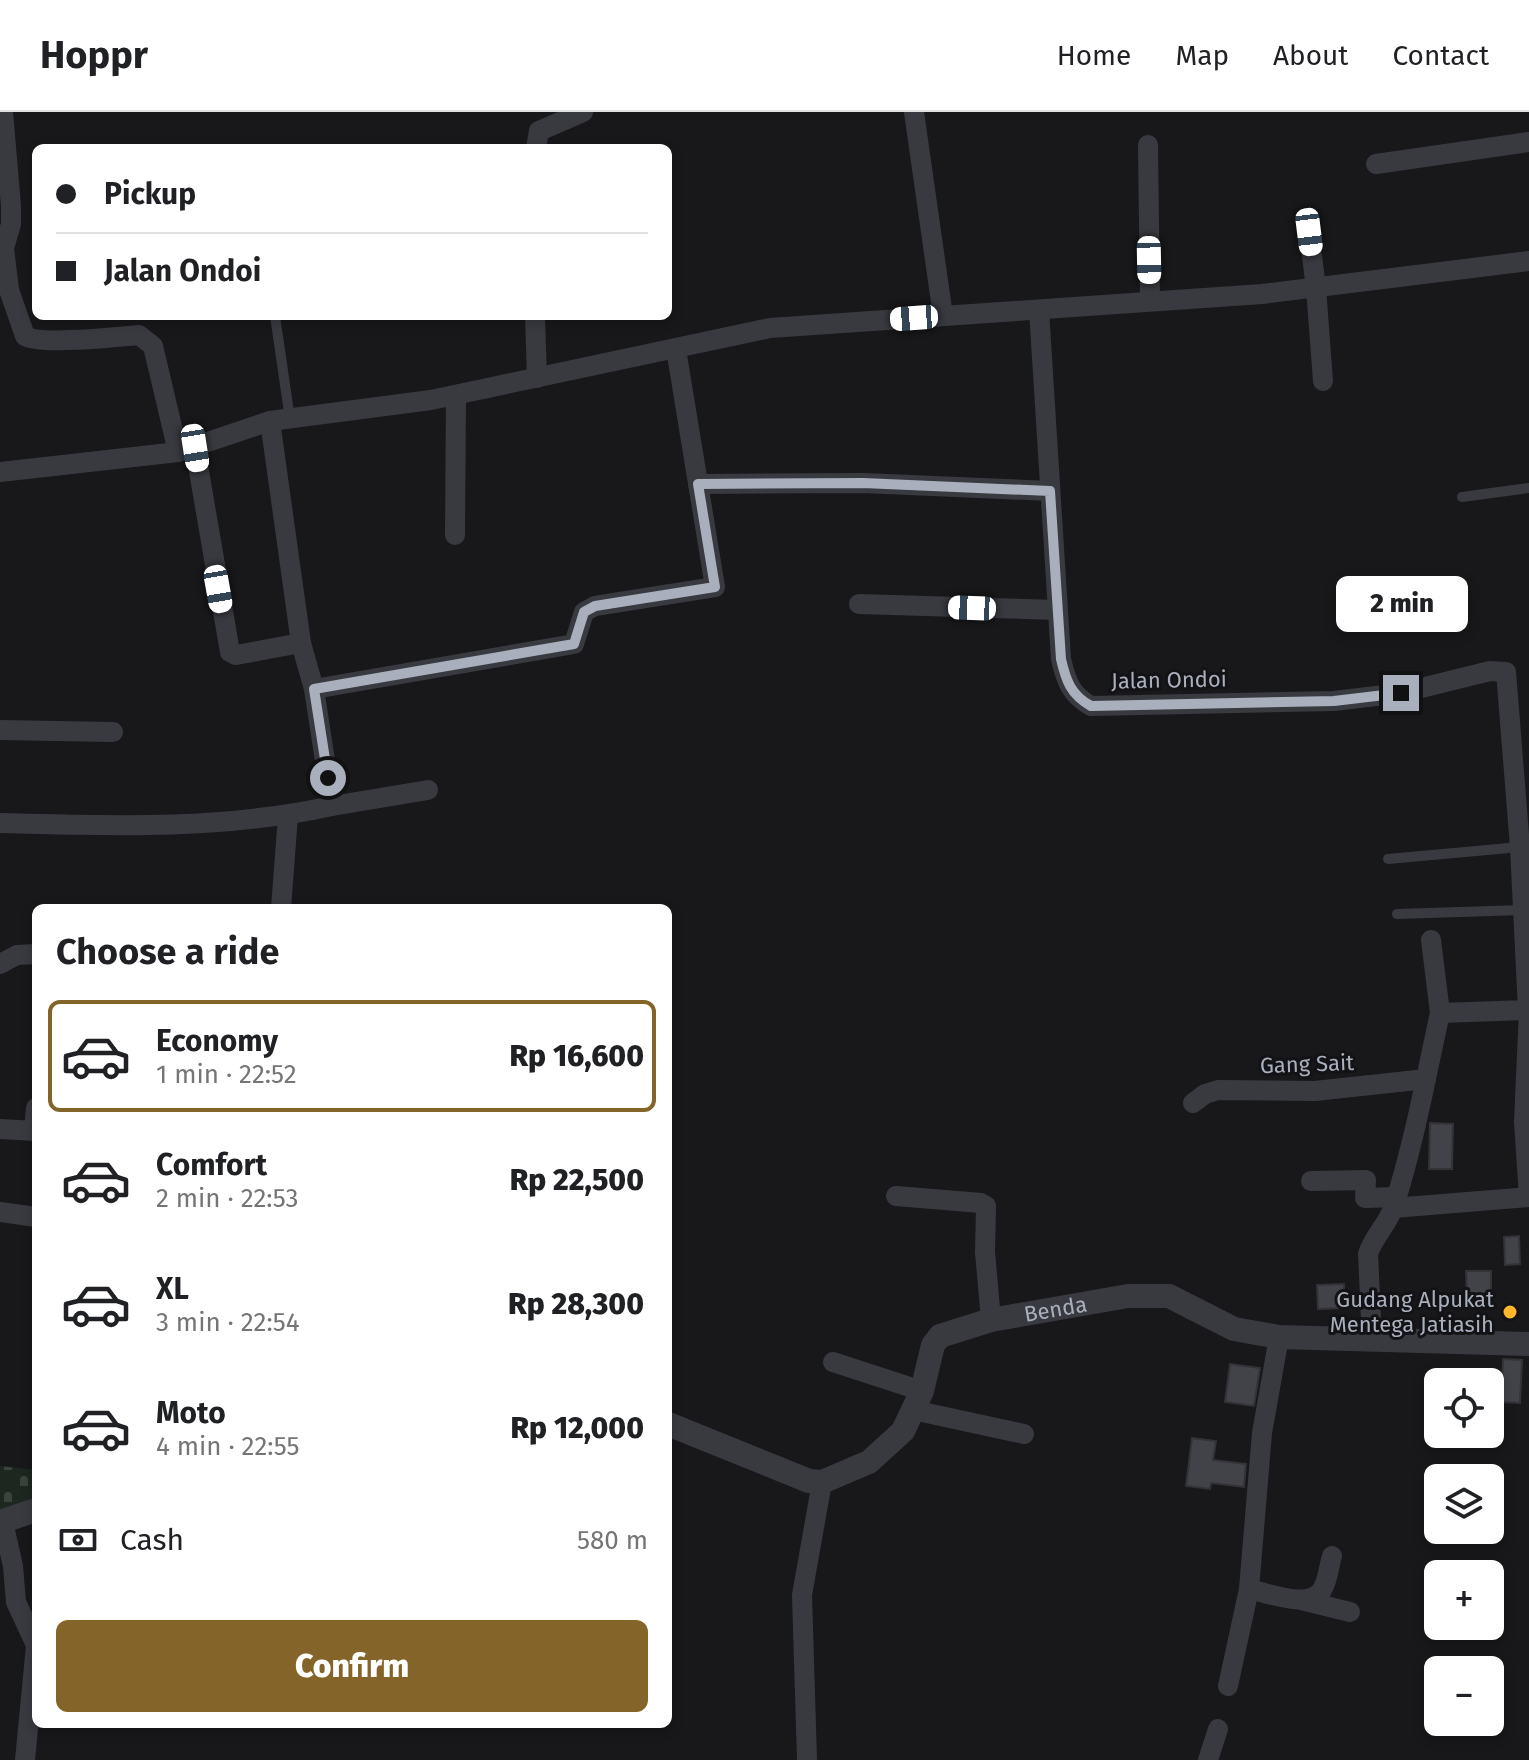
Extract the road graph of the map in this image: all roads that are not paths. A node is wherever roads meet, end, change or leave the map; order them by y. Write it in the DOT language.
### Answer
graph roads {
  1 [pos="3,112"];
  2 [pos="583,112"];
  3 [pos="914,112"];
  4 [pos="538,130"];
  5 [pos="1529,142"];
  6 [pos="1148,145"];
  7 [pos="3,153"];
  8 [pos="1376,164"];
  9 [pos="1309,232"];
  10 [pos="1529,261"];
  11 [pos="1316,288"];
  12 [pos="1150,300"];
  13 [pos="1039,310"];
  14 [pos="943,316"];
  15 [pos="275,320"];
  16 [pos="535,320"];
  17 [pos="676,349"];
  18 [pos="537,378"];
  19 [pos="1323,381"];
  20 [pos="456,395"];
  21 [pos="280,420"];
  22 [pos="187,450"];
  23 [pos="0,472"];
  24 [pos="698,484"];
  25 [pos="1529,488"];
  26 [pos="1050,491"];
  27 [pos="1462,497"];
  28 [pos="455,535"];
  29 [pos="859,604"];
  30 [pos="1058,610"];
  31 [pos="301,643"];
  32 [pos="314,689"];
  33 [pos="1519,723"];
  34 [pos="0,730"];
  35 [pos="113,732"];
  36 [pos="428,790"];
  37 [pos="332,806"];
  38 [pos="288,816"];
  39 [pos="0,823"];
  40 [pos="1520,847"];
  41 [pos="1388,859"];
  42 [pos="281,904"];
  43 [pos="1522,910"];
  44 [pos="1397,914"];
  45 [pos="1431,940"];
  46 [pos="32,954"];
  47 [pos="0,964"];
  48 [pos="1529,1010"];
  49 [pos="1440,1013"];
  50 [pos="1426,1079"];
  51 [pos="1193,1103"];
  52 [pos="0,1129"];
  53 [pos="32,1131"];
  54 [pos="1311,1181"];
  55 [pos="896,1196"];
  56 [pos="1529,1197"];
  57 [pos="1394,1203"];
  58 [pos="0,1212"];
  59 [pos="32,1216"];
  60 [pos="991,1320"];
  61 [pos="1279,1337"];
  62 [pos="1372,1340"];
  63 [pos="1529,1344"];
  64 [pos="833,1362"];
  65 [pos="918,1400"];
  66 [pos="672,1426"];
  67 [pos="1024,1434"];
  68 [pos="822,1482"];
  69 [pos="32,1511"];
  70 [pos="2,1522"];
  71 [pos="1332,1556"];
  72 [pos="1249,1589"];
  73 [pos="1301,1600"];
  74 [pos="1350,1612"];
  75 [pos="32,1636"];
  76 [pos="1228,1686"];
  77 [pos="32,1687"];
  78 [pos="1218,1729"];
  79 [pos="25,1760"];
  80 [pos="807,1760"];
  81 [pos="1208,1760"];
  1 -- 7 [label="street"];
  2 -- 4 [label="street"];
  3 -- 14 [label="street"];
  5 -- 8 [label="street"];
  6 -- 12 [label="street"];
  7 -- 22 [label="street"];
  9 -- 11 [label="street"];
  10 -- 11 [label="street"];
  11 -- 12 [label="street"];
  11 -- 19 [label="street"];
  12 -- 13 [label="street"];
  13 -- 14 [label="street"];
  13 -- 26 [label="street, Jalan Ondoi"];
  14 -- 17 [label="street"];
  15 -- 21 [label="lane"];
  16 -- 18 [label="street"];
  17 -- 18 [label="street"];
  17 -- 24 [label="street"];
  18 -- 20 [label="street"];
  20 -- 21 [label="street"];
  20 -- 28 [label="street"];
  21 -- 22 [label="street"];
  21 -- 31 [label="street"];
  22 -- 23 [label="street"];
  22 -- 31 [label="street"];
  24 -- 26 [label="street"];
  24 -- 32 [label="street"];
  25 -- 27 [label="lane"];
  26 -- 30 [label="street, Jalan Ondoi"];
  29 -- 30 [label="street"];
  30 -- 33 [label="street, Jalan Ondoi"];
  31 -- 32 [label="street"];
  32 -- 37 [label="street"];
  33 -- 40 [label="street"];
  34 -- 35 [label="street"];
  36 -- 37 [label="street"];
  37 -- 38 [label="street"];
  38 -- 39 [label="street"];
  38 -- 42 [label="street"];
  40 -- 41 [label="lane"];
  40 -- 43 [label="street"];
  43 -- 44 [label="lane"];
  43 -- 48 [label="street"];
  45 -- 49 [label="street"];
  46 -- 47 [label="street"];
  48 -- 49 [label="street"];
  48 -- 56 [label="street"];
  49 -- 50 [label="street"];
  50 -- 51 [label="street, Gang Sait"];
  50 -- 57 [label="street"];
  52 -- 53 [label="street"];
  54 -- 57 [label="street"];
  55 -- 60 [label="street"];
  56 -- 57 [label="street"];
  57 -- 62 [label="street"];
  58 -- 59 [label="street"];
  60 -- 61 [label="street, Benda"];
  60 -- 65 [label="street, Benda"];
  61 -- 62 [label="street, Benda"];
  61 -- 72 [label="street"];
  62 -- 63 [label="street, Benda"];
  64 -- 65 [label="street"];
  65 -- 67 [label="street"];
  65 -- 68 [label="street, Benda"];
  66 -- 68 [label="street"];
  68 -- 80 [label="street"];
  69 -- 70 [label="street"];
  70 -- 75 [label="street"];
  71 -- 73 [label="street"];
  72 -- 73 [label="street"];
  72 -- 76 [label="street"];
  73 -- 74 [label="street"];
  77 -- 79 [label="street"];
  78 -- 81 [label="street"];
}
